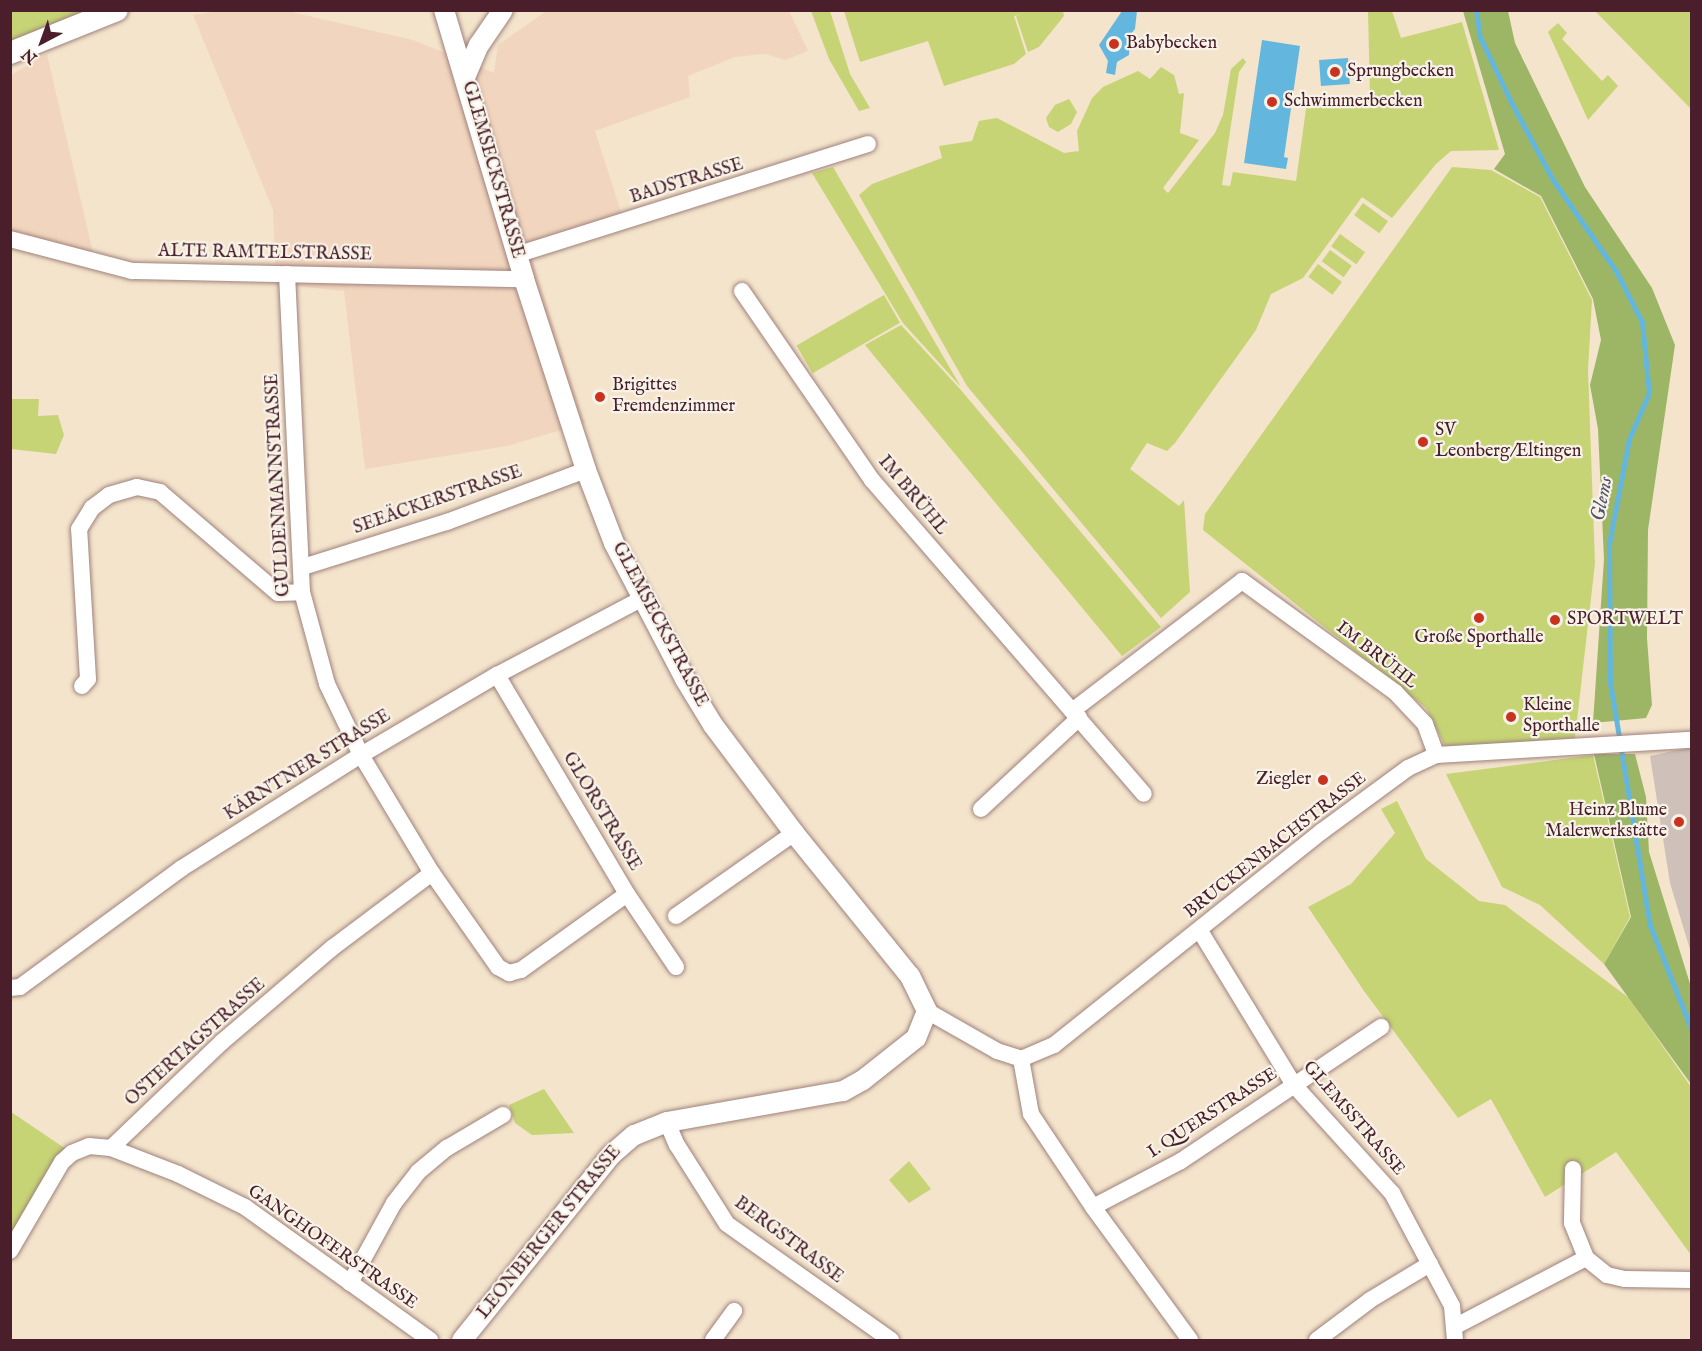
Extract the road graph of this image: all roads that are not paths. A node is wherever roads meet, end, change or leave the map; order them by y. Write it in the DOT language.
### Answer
graph roads {
  1 [pos="117,10"];
  2 [pos="444,10"];
  3 [pos="503,10"];
  4 [pos="10,53"];
  5 [pos="466,75"];
  6 [pos="868,144"];
  7 [pos="10,239"];
  8 [pos="516,255"];
  9 [pos="287,274"];
  10 [pos="524,279"];
  11 [pos="742,291"];
  12 [pos="585,470"];
  13 [pos="303,567"];
  14 [pos="302,592"];
  15 [pos="641,599"];
  16 [pos="497,675"];
  17 [pos="82,686"];
  18 [pos="1076,714"];
  19 [pos="1692,740"];
  20 [pos="361,755"];
  21 [pos="1436,755"];
  22 [pos="1144,794"];
  23 [pos="981,809"];
  24 [pos="794,833"];
  25 [pos="432,873"];
  26 [pos="627,894"];
  27 [pos="676,916"];
  28 [pos="1200,932"];
  29 [pos="676,967"];
  30 [pos="10,988"];
  31 [pos="927,1011"];
  32 [pos="1381,1027"];
  33 [pos="1021,1059"];
  34 [pos="1294,1085"];
  35 [pos="503,1114"];
  36 [pos="667,1122"];
  37 [pos="111,1148"];
  38 [pos="1573,1169"];
  39 [pos="1093,1208"];
  40 [pos="10,1251"];
  41 [pos="1586,1258"];
  42 [pos="1430,1264"];
  43 [pos="1692,1280"];
  44 [pos="350,1283"];
  45 [pos="734,1311"];
  46 [pos="1455,1334"];
  47 [pos="430,1341"];
  48 [pos="462,1341"];
  49 [pos="712,1341"];
  50 [pos="891,1341"];
  51 [pos="1190,1341"];
  52 [pos="1317,1341"];
  1 -- 4 [label="main road"];
  2 -- 5 [label="street, GLEMSECKSTRASSE"];
  3 -- 5 [label="street"];
  5 -- 8 [label="street, GLEMSECKSTRASSE"];
  6 -- 8 [label="street, BADSTRASSE"];
  7 -- 9 [label="street, ALTE RAMTELSTRASSE"];
  8 -- 10 [label="street, GLEMSECKSTRASSE"];
  9 -- 10 [label="street, ALTE RAMTELSTRASSE"];
  9 -- 13 [label="street, GULDENMANNSTRASSE"];
  10 -- 12 [label="street, GLEMSECKSTRASSE"];
  11 -- 18 [label="street, IM BRÜHL"];
  12 -- 13 [label="street, SEEÄCKERSTRASSE"];
  12 -- 15 [label="street, GLEMSECKSTRASSE"];
  13 -- 14 [label="street, GULDENMANNSTRASSE"];
  14 -- 17 [label="street"];
  14 -- 20 [label="street, GULDENMANNSTRASSE"];
  15 -- 16 [label="street, KÄRNTNER STRASSE"];
  15 -- 24 [label="street, GLEMSECKSTRASSE"];
  16 -- 20 [label="street, KÄRNTNER STRASSE"];
  16 -- 26 [label="street, GLORSTRASSE"];
  18 -- 21 [label="street, IM BRÜHL"];
  18 -- 22 [label="street, IM BRÜHL"];
  18 -- 23 [label="street"];
  19 -- 21 [label="street, BRUCKENBACHSTRASSE"];
  20 -- 25 [label="street, GULDENMANNSTRASSE"];
  20 -- 30 [label="street, KÄRNTNER STRASSE"];
  21 -- 28 [label="street, BRUCKENBACHSTRASSE"];
  24 -- 27 [label="street"];
  24 -- 31 [label="street, GLEMSECKSTRASSE"];
  25 -- 26 [label="street, GULDENMANNSTRASSE"];
  25 -- 37 [label="street, OSTERTAGSTRASSE"];
  26 -- 29 [label="street, GLORSTRASSE"];
  28 -- 33 [label="street, BRUCKENBACHSTRASSE"];
  28 -- 34 [label="street, GLEMSSTRASSE"];
  31 -- 33 [label="street"];
  31 -- 36 [label="street, LEONBERGER STRASSE"];
  32 -- 34 [label="street, I. QUERSTRASSE"];
  33 -- 39 [label="street"];
  34 -- 39 [label="street, I. QUERSTRASSE"];
  34 -- 42 [label="street, GLEMSSTRASSE"];
  35 -- 44 [label="street"];
  36 -- 48 [label="street, LEONBERGER STRASSE"];
  36 -- 50 [label="street, BERGSTRASSE"];
  37 -- 40 [label="street"];
  37 -- 44 [label="street, GANGHOFERSTRASSE"];
  38 -- 41 [label="street"];
  39 -- 51 [label="street"];
  41 -- 43 [label="street"];
  41 -- 46 [label="street"];
  42 -- 46 [label="street, GLEMSSTRASSE"];
  42 -- 52 [label="street"];
  44 -- 47 [label="street, GANGHOFERSTRASSE"];
  45 -- 49 [label="street"];
}
